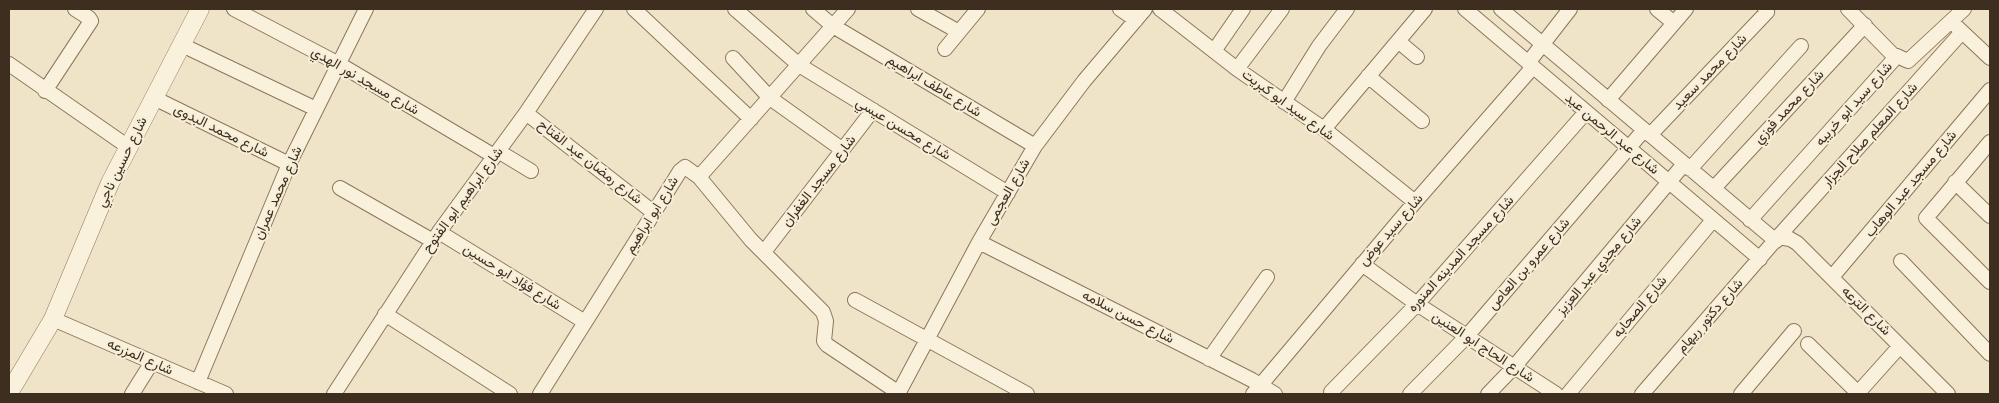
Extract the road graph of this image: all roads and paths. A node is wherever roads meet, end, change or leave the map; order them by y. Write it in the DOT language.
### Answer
graph roads {
  1 [pos="75,9"];
  2 [pos="200,9"];
  3 [pos="234,9"];
  4 [pos="366,9"];
  5 [pos="596,9"];
  6 [pos="634,9"];
  7 [pos="735,9"];
  8 [pos="812,9"];
  9 [pos="848,9"];
  10 [pos="918,9"];
  11 [pos="978,9"];
  12 [pos="1120,9"];
  13 [pos="1145,9"];
  14 [pos="1160,9"];
  15 [pos="1242,9"];
  16 [pos="1282,9"];
  17 [pos="1347,9"];
  18 [pos="1425,9"];
  19 [pos="1465,9"];
  20 [pos="1500,9"];
  21 [pos="1570,9"];
  22 [pos="1657,9"];
  23 [pos="1686,9"];
  24 [pos="1765,9"];
  25 [pos="1964,9"];
  26 [pos="1858,15"];
  27 [pos="1136,20"];
  28 [pos="1951,22"];
  29 [pos="1674,23"];
  30 [pos="832,26"];
  31 [pos="958,32"];
  32 [pos="1962,32"];
  33 [pos="1398,41"];
  34 [pos="1542,44"];
  35 [pos="182,45"];
  36 [pos="1801,46"];
  37 [pos="945,49"];
  38 [pos="1214,51"];
  39 [pos="1417,57"];
  40 [pos="1896,57"];
  41 [pos="733,58"];
  42 [pos="1990,58"];
  43 [pos="9,64"];
  44 [pos="339,64"];
  45 [pos="799,64"];
  46 [pos="1530,65"];
  47 [pos="1238,68"];
  48 [pos="1368,76"];
  49 [pos="1990,90"];
  50 [pos="46,91"];
  51 [pos="154,98"];
  52 [pos="770,98"];
  53 [pos="1608,100"];
  54 [pos="1284,102"];
  55 [pos="316,109"];
  56 [pos="873,110"];
  57 [pos="1586,112"];
  58 [pos="526,113"];
  59 [pos="751,119"];
  60 [pos="1422,121"];
  61 [pos="1324,129"];
  62 [pos="1647,132"];
  63 [pos="127,146"];
  64 [pos="1035,146"];
  65 [pos="1989,147"];
  66 [pos="1628,148"];
  67 [pos="843,150"];
  68 [pos="496,153"];
  69 [pos="289,164"];
  70 [pos="1687,166"];
  71 [pos="531,171"];
  72 [pos="699,177"];
  73 [pos="1955,182"];
  74 [pos="1669,183"];
  75 [pos="340,188"];
  76 [pos="1714,188"];
  77 [pos="1008,193"];
  78 [pos="1415,202"];
  79 [pos="653,212"];
  80 [pos="1990,216"];
  81 [pos="1713,220"];
  82 [pos="1750,220"];
  83 [pos="436,236"];
  84 [pos="1777,239"];
  85 [pos="979,242"];
  86 [pos="764,252"];
  87 [pos="1760,259"];
  88 [pos="1901,261"];
  89 [pos="1362,264"];
  90 [pos="1267,277"];
  91 [pos="1832,277"];
  92 [pos="1990,282"];
  93 [pos="855,300"];
  94 [pos="1417,304"];
  95 [pos="385,314"];
  96 [pos="54,319"];
  97 [pos="585,322"];
  98 [pos="1794,331"];
  99 [pos="1466,336"];
  100 [pos="927,340"];
  101 [pos="1808,344"];
  102 [pos="1900,346"];
  103 [pos="1990,354"];
  104 [pos="1210,358"];
  105 [pos="152,362"];
  106 [pos="1514,367"];
  107 [pos="198,382"];
  108 [pos="1256,389"];
  109 [pos="210,391"];
  110 [pos="1331,392"];
  111 [pos="9,393"];
  112 [pos="132,394"];
  113 [pos="226,394"];
  114 [pos="334,394"];
  115 [pos="510,394"];
  116 [pos="540,394"];
  117 [pos="898,394"];
  118 [pos="1027,394"];
  119 [pos="1275,394"];
  120 [pos="1410,394"];
  121 [pos="1488,394"];
  122 [pos="1556,394"];
  123 [pos="1568,394"];
  124 [pos="1642,394"];
  125 [pos="1741,394"];
  126 [pos="1858,394"];
  127 [pos="1948,394"];
  1 -- 50 [label="street"];
  2 -- 35 [label="street, شارع حسين ناجي"];
  3 -- 44 [label="street, شارع مسجد نور الهدي"];
  4 -- 44 [label="street, شارع محمد عمران"];
  5 -- 58 [label="street, شارع ابراهيم ابو الفتوح"];
  6 -- 59 [label="street"];
  7 -- 45 [label="street, شارع محسن عيسي"];
  8 -- 30 [label="street, شارع عاطف ابراهيم"];
  9 -- 30 [label="street, شارع ابو ابراهيم"];
  10 -- 31 [label="street"];
  11 -- 31 [label="street"];
  12 -- 27 [label="street"];
  13 -- 27 [label="street, شارع العجمى"];
  14 -- 38 [label="street, شارع سيد ابو كبريت"];
  15 -- 38 [label="street"];
  16 -- 47 [label="street"];
  17 -- 54 [label="street"];
  18 -- 33 [label="street"];
  19 -- 46 [label="street, شارع عبد الرحمن عيد"];
  20 -- 34 [label="street, شارع عبد الرحمن عيد"];
  21 -- 34 [label="street, شارع سيد عوض"];
  22 -- 29 [label="street"];
  23 -- 29 [label="street"];
  24 -- 62 [label="street, شارع محمد سعيد"];
  25 -- 28 [label="street, شارع سيد ابو خريبه"];
  26 -- 40 [label="street"];
  26 -- 76 [label="street, شارع محمد فوزي"];
  27 -- 64 [label="street, شارع العجمى"];
  28 -- 32 [label="street"];
  28 -- 40 [label="street, شارع سيد ابو خريبه"];
  29 -- 53 [label="street"];
  30 -- 45 [label="street, شارع ابو ابراهيم"];
  30 -- 64 [label="street, شارع عاطف ابراهيم"];
  31 -- 37 [label="street"];
  32 -- 42 [label="street"];
  32 -- 84 [label="street, شارع المعلم صلاح الجزار"];
  33 -- 39 [label="street"];
  33 -- 48 [label="street"];
  34 -- 46 [label="street, شارع سيد عوض"];
  34 -- 53 [label="street, شارع عبد الرحمن عيد"];
  35 -- 51 [label="street, شارع حسين ناجي"];
  35 -- 55 [label="street"];
  36 -- 70 [label="street, شارع مجدي عبد العزيز"];
  38 -- 47 [label="street, شارع سيد ابو كبريت"];
  40 -- 82 [label="street, شارع سيد ابو خريبه"];
  41 -- 52 [label="street"];
  43 -- 50 [label="street"];
  44 -- 55 [label="street, شارع محمد عمران"];
  44 -- 68 [label="street, شارع مسجد نور الهدي"];
  45 -- 52 [label="street, شارع ابو ابراهيم"];
  45 -- 56 [label="street, شارع محسن عيسي"];
  46 -- 57 [label="street, شارع عبد الرحمن عيد"];
  46 -- 78 [label="street, شارع سيد عوض"];
  47 -- 54 [label="street, شارع سيد ابو كبريت"];
  48 -- 60 [label="street"];
  48 -- 61 [label="street"];
  49 -- 91 [label="street, شارع مسجد عبد الوهاب"];
  50 -- 63 [label="street"];
  51 -- 63 [label="street, شارع حسين ناجي"];
  51 -- 69 [label="street, شارع محمد البدوى"];
  52 -- 59 [label="street, شارع ابو ابراهيم"];
  52 -- 67 [label="street"];
  53 -- 62 [label="street, شارع عبد الرحمن عيد"];
  54 -- 61 [label="street, شارع سيد ابو كبريت"];
  55 -- 69 [label="street, شارع محمد عمران"];
  56 -- 67 [label="street, شارع مسجد الغفران"];
  56 -- 77 [label="street, شارع محسن عيسي"];
  57 -- 66 [label="street, شارع عبد الرحمن عيد"];
  57 -- 94 [label="street, شارع مسجد المدينه المنوره"];
  58 -- 68 [label="street, شارع ابراهيم ابو الفتوح"];
  58 -- 79 [label="street, شارع رمضان عبد الفتاح"];
  59 -- 72 [label="street, شارع ابو ابراهيم"];
  61 -- 78 [label="street, شارع سيد ابو كبريت"];
  62 -- 66 [label="street, شارع عمرو بن العاص"];
  62 -- 70 [label="street, شارع عبد الرحمن عيد"];
  63 -- 96 [label="street, شارع حسين ناجي"];
  64 -- 77 [label="street, شارع العجمى"];
  65 -- 73 [label="street"];
  66 -- 74 [label="street, شارع عبد الرحمن عيد"];
  66 -- 99 [label="street, شارع عمرو بن العاص"];
  67 -- 86 [label="street, شارع مسجد الغفران"];
  68 -- 71 [label="street, شارع مسجد نور الهدي"];
  68 -- 83 [label="street, شارع ابراهيم ابو الفتوح"];
  69 -- 107 [label="street, شارع محمد عمران"];
  70 -- 74 [label="street, شارع مجدي عبد العزيز"];
  70 -- 76 [label="street, شارع عبد الرحمن عيد"];
  72 -- 79 [label="street, شارع ابو ابراهيم"];
  72 -- 86 [label="street"];
  73 -- 80 [label="street"];
  73 -- 92 [label="street"];
  74 -- 81 [label="street, شارع عبد الرحمن عيد"];
  74 -- 106 [label="street, شارع مجدي عبد العزيز"];
  75 -- 83 [label="street, شارع فؤاد ابو حسين"];
  76 -- 82 [label="street, شارع عبد الرحمن عيد"];
  77 -- 85 [label="street, شارع العجمى"];
  78 -- 89 [label="street, شارع سيد عوض"];
  79 -- 97 [label="street, شارع ابو ابراهيم"];
  81 -- 87 [label="street, شارع عبد الرحمن عيد"];
  81 -- 123 [label="street, شارع الصحابه"];
  82 -- 84 [label="street, شارع عبد الرحمن عيد"];
  83 -- 95 [label="street, شارع ابراهيم ابو الفتوح"];
  83 -- 97 [label="street, شارع فؤاد ابو حسين"];
  84 -- 87 [label="street, شارع دكتور ريهام"];
  84 -- 91 [label="street, شارع الترعه"];
  85 -- 100 [label="street, شارع العجمى"];
  85 -- 104 [label="street, شارع حسن سلامه"];
  86 -- 117 [label="street"];
  87 -- 124 [label="street, شارع دكتور ريهام"];
  88 -- 103 [label="street"];
  89 -- 94 [label="street, شارع الحاج ابو العنين"];
  89 -- 108 [label="street, شارع سيد عوض"];
  90 -- 104 [label="street"];
  91 -- 102 [label="street, شارع الترعه"];
  93 -- 100 [label="street"];
  94 -- 99 [label="street, شارع الحاج ابو العنين"];
  94 -- 110 [label="street, شارع مسجد المدينه المنوره"];
  95 -- 114 [label="street, شارع ابراهيم ابو الفتوح"];
  95 -- 115 [label="street"];
  96 -- 105 [label="street, شارع المزرعه"];
  96 -- 111 [label="street, شارع حسين ناجي"];
  97 -- 116 [label="street, شارع ابو ابراهيم"];
  98 -- 125 [label="street"];
  99 -- 106 [label="street, شارع الحاج ابو العنين"];
  99 -- 120 [label="street, شارع عمرو بن العاص"];
  100 -- 117 [label="street, شارع العجمى"];
  100 -- 118 [label="street"];
  101 -- 126 [label="street"];
  102 -- 126 [label="street"];
  102 -- 127 [label="street, شارع الترعه"];
  104 -- 108 [label="street, شارع حسن سلامه"];
  105 -- 107 [label="street, شارع المزرعه"];
  105 -- 112 [label="street"];
  106 -- 121 [label="street, شارع مجدي عبد العزيز"];
  106 -- 122 [label="street, شارع الحاج ابو العنين"];
  107 -- 109 [label="street, شارع المزرعه"];
  108 -- 119 [label="street, شارع حسن سلامه"];
  109 -- 113 [label="street, شارع المزرعه"];
}
